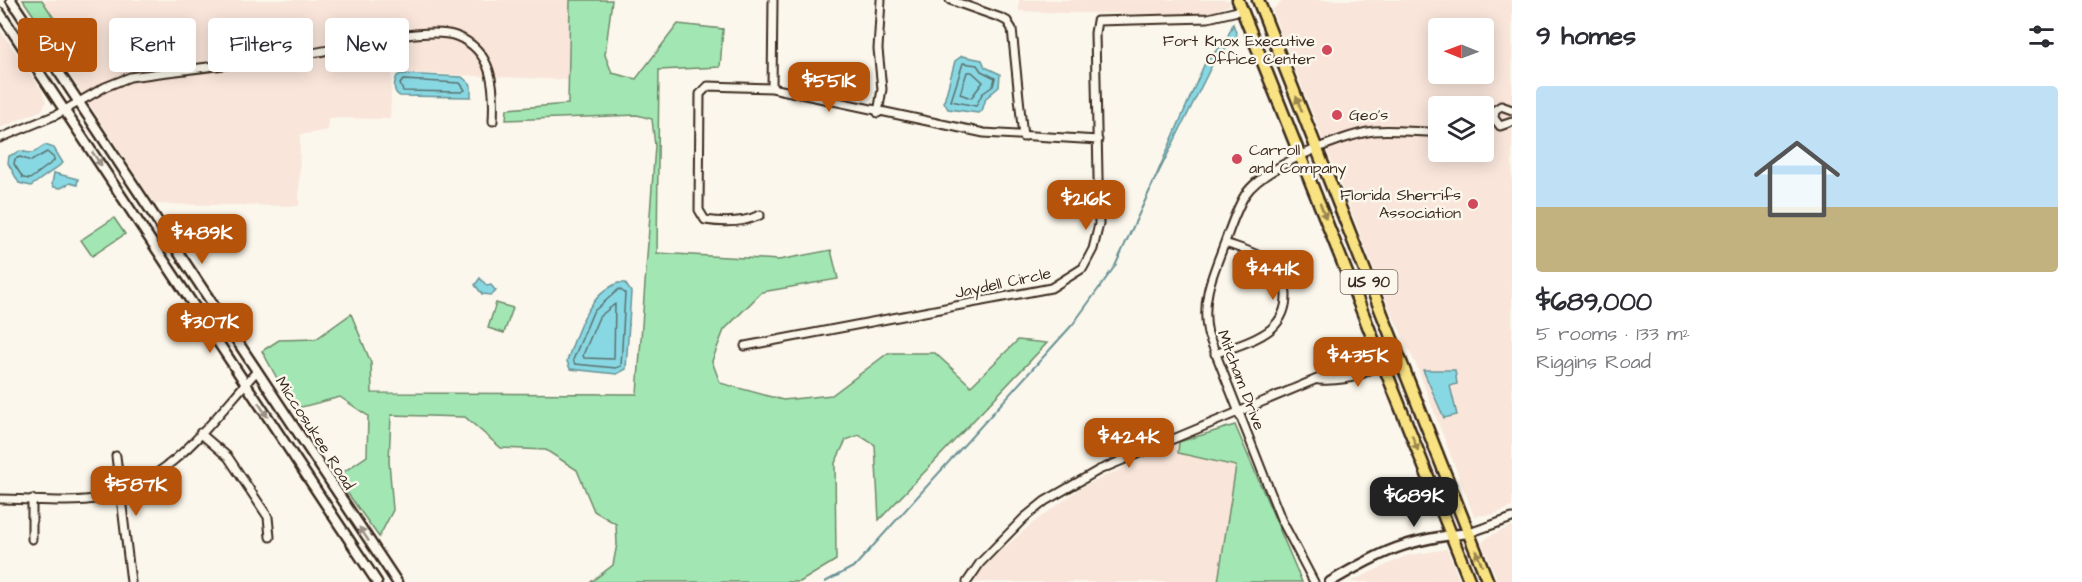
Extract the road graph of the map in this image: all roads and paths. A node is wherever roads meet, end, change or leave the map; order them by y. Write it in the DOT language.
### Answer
graph roads {
  1 [pos="11,0"];
  2 [pos="773,0"];
  3 [pos="881,0"];
  4 [pos="950,0"];
  5 [pos="1258,0"];
  6 [pos="1240,5"];
  7 [pos="0,13"];
  8 [pos="1266,20"];
  9 [pos="1253,38"];
  10 [pos="772,88"];
  11 [pos="80,103"];
  12 [pos="1512,110"];
  13 [pos="65,111"];
  14 [pos="878,113"];
  15 [pos="1494,118"];
  16 [pos="493,121"];
  17 [pos="1512,123"];
  18 [pos="1428,132"];
  19 [pos="1023,137"];
  20 [pos="0,138"];
  21 [pos="1098,140"];
  22 [pos="1317,150"];
  23 [pos="1302,157"];
  24 [pos="760,215"];
  25 [pos="1225,243"];
  26 [pos="745,345"];
  27 [pos="1215,354"];
  28 [pos="1398,355"];
  29 [pos="1382,360"];
  30 [pos="256,371"];
  31 [pos="1319,380"];
  32 [pos="245,383"];
  33 [pos="1239,412"];
  34 [pos="200,433"];
  35 [pos="116,456"];
  36 [pos="121,493"];
  37 [pos="0,499"];
  38 [pos="32,499"];
  39 [pos="1512,518"];
  40 [pos="1469,533"];
  41 [pos="1451,535"];
  42 [pos="270,537"];
  43 [pos="33,539"];
  44 [pos="131,582"];
  45 [pos="377,582"];
  46 [pos="397,582"];
  47 [pos="967,582"];
  48 [pos="1314,582"];
  49 [pos="1330,582"];
  50 [pos="1470,582"];
  51 [pos="1488,582"];
  1 -- 11 [label="street, Miccosukee Road"];
  2 -- 10 [label="street"];
  3 -- 14 [label="street"];
  4 -- 19 [label="street"];
  5 -- 8 [label="main road, US 90"];
  6 -- 8 [label="main road"];
  6 -- 9 [label="main road, US 90"];
  6 -- 21 [label="street, Jaydell Circle"];
  7 -- 13 [label="street, Miccosukee Road"];
  8 -- 9 [label="main road"];
  22 -- 8 [label="main road, US 90, one-way"];
  9 -- 23 [label="main road, US 90"];
  10 -- 14 [label="street"];
  10 -- 24 [label="street"];
  11 -- 13 [label="street"];
  11 -- 16 [label="street"];
  11 -- 30 [label="street, Miccosukee Road"];
  12 -- 15 [label="street"];
  13 -- 20 [label="street"];
  13 -- 32 [label="street, Miccosukee Road, one-way"];
  14 -- 19 [label="street"];
  15 -- 17 [label="street"];
  18 -- 22 [label="street, Mitcham Drive"];
  19 -- 21 [label="street"];
  21 -- 26 [label="street, Jaydell Circle"];
  22 -- 23 [label="street, Mitcham Drive"];
  22 -- 28 [label="main road, US 90"];
  23 -- 25 [label="street, Mitcham Drive"];
  23 -- 29 [label="main road, US 90, one-way"];
  25 -- 27 [label="street, Mitcham Drive"];
  25 -- 27 [label="street"];
  27 -- 33 [label="street, Mitcham Drive"];
  28 -- 29 [label="street"];
  28 -- 40 [label="main road, US 90"];
  29 -- 31 [label="street"];
  29 -- 31 [label="street"];
  29 -- 41 [label="main road, US 90, one-way"];
  30 -- 32 [label="street"];
  46 -- 30 [label="street, Miccosukee Road, one-way"];
  31 -- 33 [label="street"];
  32 -- 34 [label="street"];
  32 -- 45 [label="street, Miccosukee Road, one-way"];
  33 -- 47 [label="street"];
  33 -- 48 [label="street, Mitcham Drive"];
  34 -- 36 [label="street"];
  34 -- 42 [label="street"];
  35 -- 36 [label="street"];
  36 -- 38 [label="street"];
  36 -- 44 [label="street"];
  37 -- 38 [label="street"];
  38 -- 43 [label="street"];
  39 -- 40 [label="street"];
  40 -- 41 [label="street"];
  51 -- 40 [label="main road, US 90, one-way"];
  41 -- 49 [label="street"];
  41 -- 50 [label="main road, US 90"];
}
